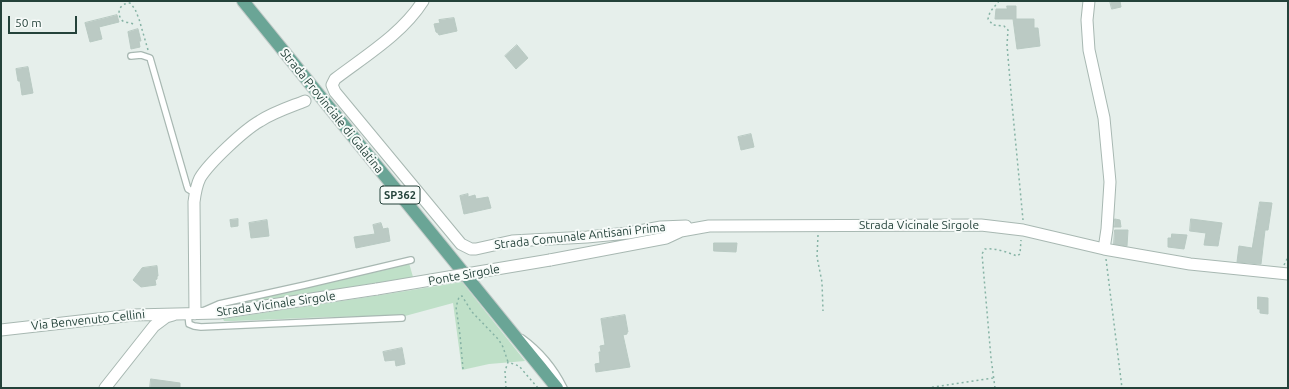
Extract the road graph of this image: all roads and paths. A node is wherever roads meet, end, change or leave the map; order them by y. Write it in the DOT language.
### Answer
graph roads {
  1 [pos="243,1"];
  2 [pos="423,1"];
  3 [pos="999,1"];
  4 [pos="1089,1"];
  5 [pos="130,2"];
  6 [pos="133,24"];
  7 [pos="131,56"];
  8 [pos="150,58"];
  9 [pos="305,101"];
  10 [pos="195,193"];
  11 [pos="819,226"];
  12 [pos="694,228"];
  13 [pos="1023,230"];
  14 [pos="1104,249"];
  15 [pos="411,260"];
  16 [pos="550,260"];
  17 [pos="1288,274"];
  18 [pos="377,290"];
  19 [pos="219,309"];
  20 [pos="823,311"];
  21 [pos="146,314"];
  22 [pos="175,314"];
  23 [pos="191,314"];
  24 [pos="402,318"];
  25 [pos="154,326"];
  26 [pos="219,326"];
  27 [pos="509,329"];
  28 [pos="1,330"];
  29 [pos="508,362"];
  30 [pos="463,369"];
  31 [pos="993,378"];
  32 [pos="105,388"];
  33 [pos="506,388"];
  34 [pos="538,388"];
  35 [pos="557,388"];
  36 [pos="564,388"];
  37 [pos="927,388"];
  38 [pos="995,388"];
  39 [pos="1122,388"];
  1 -- 27 [label="main road, Strada Provinciale di Galatina / SP362"];
  2 -- 12 [label="street, Strada Comunale Antisani Prima"];
  3 -- 13 [label="path"];
  4 -- 14 [label="street"];
  5 -- 6 [label="path"];
  5 -- 8 [label="path"];
  7 -- 8 [label="lane"];
  8 -- 10 [label="lane"];
  9 -- 10 [label="street"];
  10 -- 23 [label="street"];
  11 -- 12 [label="street, Strada Vicinale Sirgole"];
  11 -- 13 [label="street, Strada Vicinale Sirgole"];
  11 -- 20 [label="path"];
  12 -- 16 [label="street, Strada Vicinale Sirgole"];
  13 -- 14 [label="street, Strada Vicinale Sirgole"];
  13 -- 31 [label="path"];
  14 -- 17 [label="street, Strada Vicinale Sirgole"];
  14 -- 39 [label="path"];
  15 -- 19 [label="lane"];
  16 -- 18 [label="street, Ponte Sirgole, bridge"];
  18 -- 19 [label="street, Strada Vicinale Sirgole"];
  19 -- 23 [label="street, Strada Vicinale Sirgole"];
  19 -- 26 [label="lane"];
  21 -- 22 [label="street, Via Benvenuto Cellini"];
  21 -- 25 [label="lane"];
  21 -- 28 [label="street, Via Benvenuto Cellini"];
  22 -- 23 [label="street, Strada Vicinale Sirgole"];
  22 -- 25 [label="street"];
  23 -- 26 [label="lane"];
  24 -- 26 [label="lane"];
  25 -- 32 [label="street"];
  27 -- 35 [label="main road, Strada Provinciale di Galatina / SP362"];
  27 -- 36 [label="lane"];
  29 -- 30 [label="path"];
  29 -- 33 [label="path"];
  29 -- 34 [label="path"];
  31 -- 37 [label="path"];
  31 -- 38 [label="path"];
}
